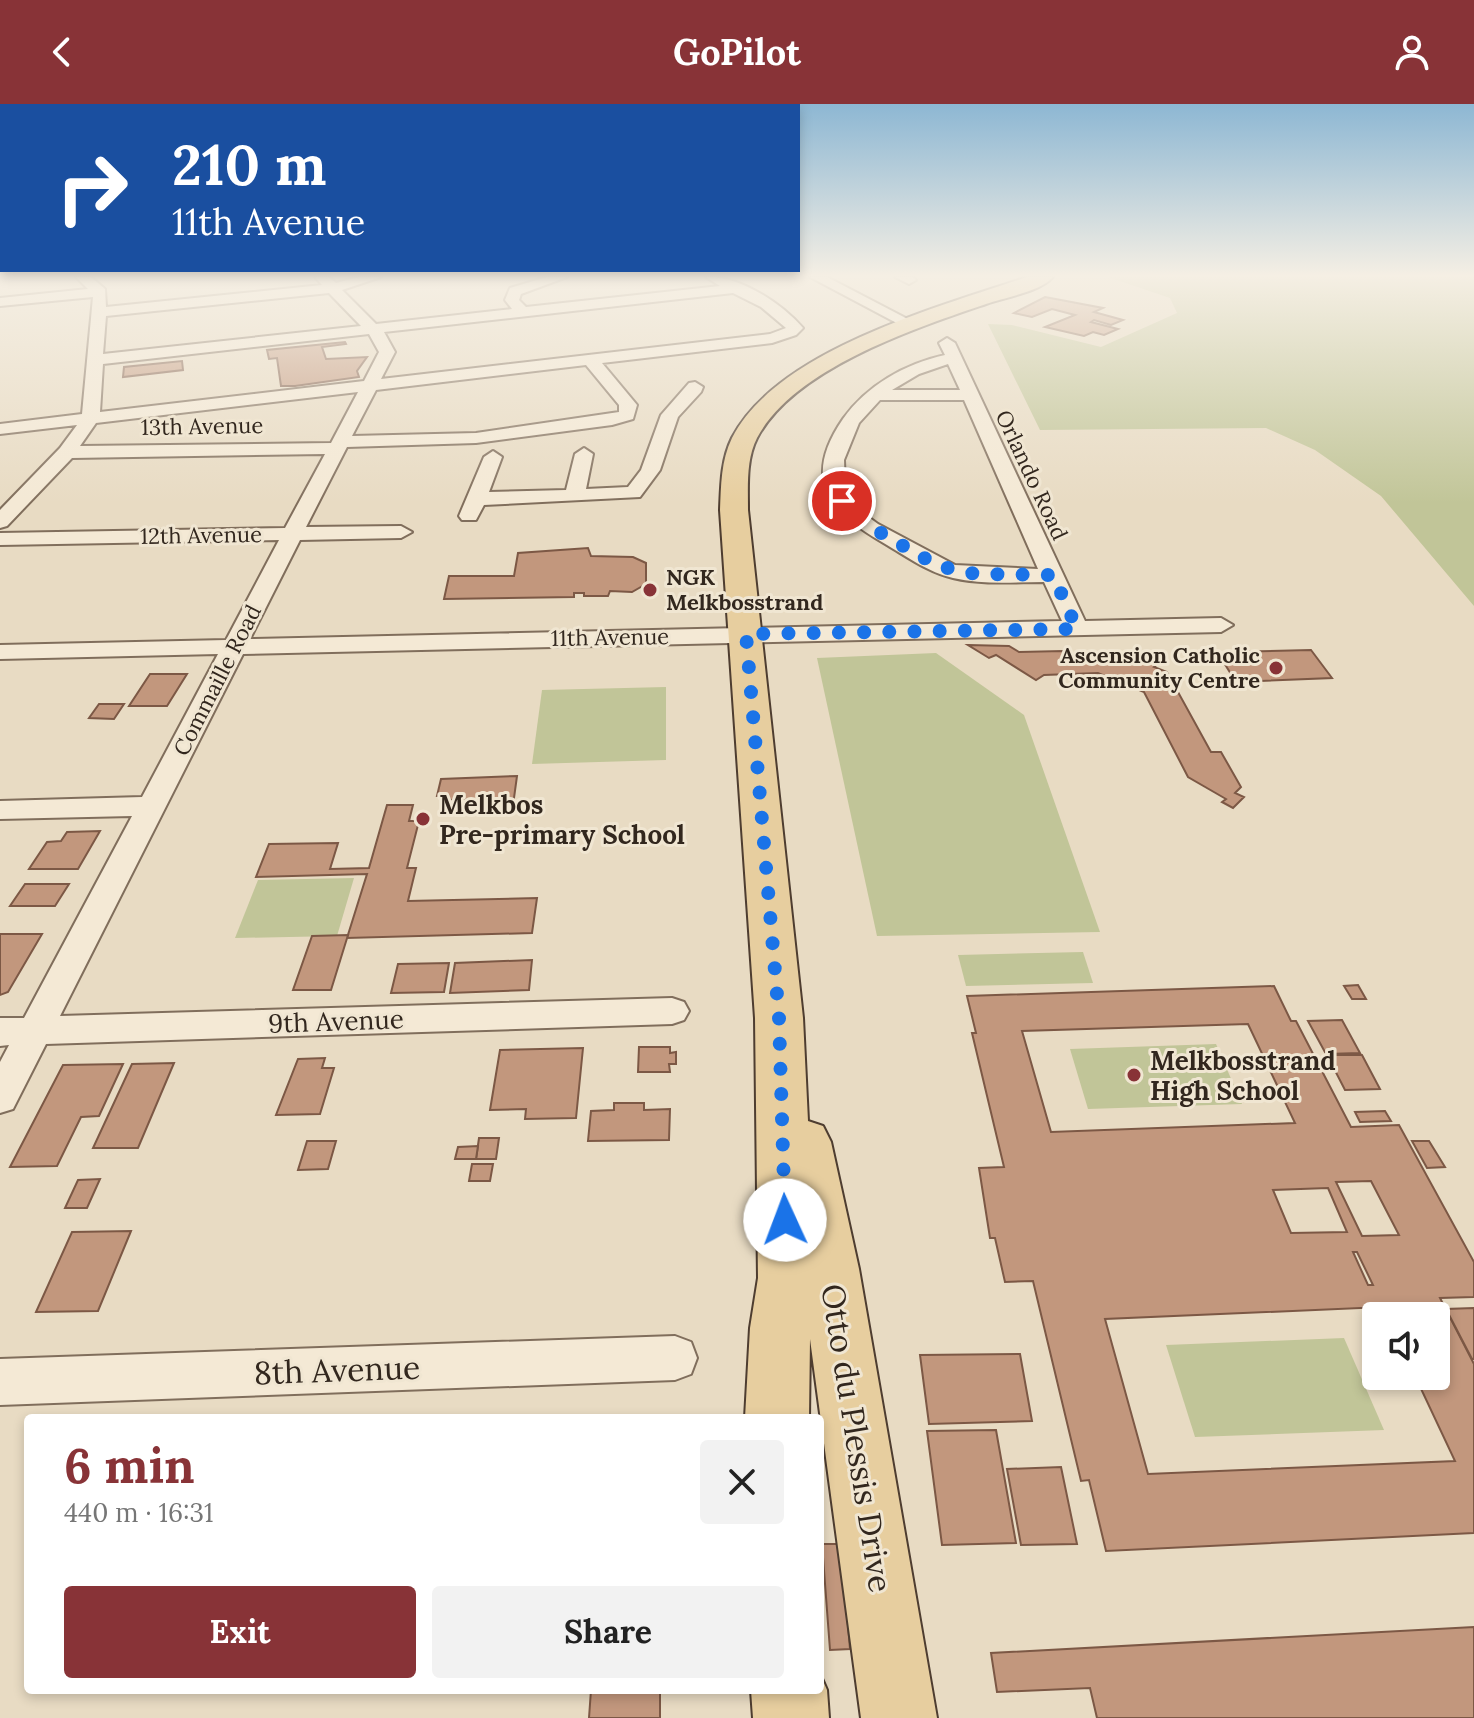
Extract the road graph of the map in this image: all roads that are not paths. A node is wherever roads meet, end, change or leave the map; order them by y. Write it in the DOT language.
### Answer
graph roads {
  1 [pos="96,352"];
  2 [pos="165,352"];
  3 [pos="387,352"];
  4 [pos="640,352"];
  5 [pos="855,352"];
  6 [pos="947,352"];
  7 [pos="951,352"];
  8 [pos="590,359"];
  9 [pos="96,360"];
  10 [pos="371,384"];
  11 [pos="695,387"];
  12 [pos="876,395"];
  13 [pos="968,395"];
  14 [pos="649,408"];
  15 [pos="91,418"];
  16 [pos="0,429"];
  17 [pos="339,445"];
  18 [pos="67,452"];
  19 [pos="584,454"];
  20 [pos="493,457"];
  21 [pos="575,496"];
  22 [pos="0,522"];
  23 [pos="401,532"];
  24 [pos="293,534"];
  25 [pos="0,539"];
  26 [pos="1053,575"];
  27 [pos="1221,625"];
  28 [pos="1077,629"];
  29 [pos="746,634"];
  30 [pos="234,647"];
  31 [pos="0,652"];
  32 [pos="152,806"];
  33 [pos="0,810"];
  34 [pos="672,1011"];
  35 [pos="779,1018"];
  36 [pos="35,1030"];
  37 [pos="0,1032"];
  38 [pos="0,1098"];
  39 [pos="675,1358"];
  40 [pos="0,1382"];
  41 [pos="777,1414"];
  42 [pos="789,1694"];
  43 [pos="791,1718"];
  44 [pos="899,1718"];
  1 -- 9 [label="street"];
  2 -- 9 [label="street"];
  3 -- 10 [label="street, Commaille Road"];
  4 -- 8 [label="street"];
  5 -- 29 [label="main road, Otto du Plessis Drive"];
  6 -- 12 [label="street, Orlando Road"];
  7 -- 13 [label="street, Orlando Road"];
  8 -- 10 [label="street"];
  8 -- 14 [label="street"];
  9 -- 15 [label="street"];
  10 -- 15 [label="street"];
  10 -- 17 [label="street, Commaille Road"];
  11 -- 14 [label="street"];
  12 -- 13 [label="street, Orlando Road"];
  12 -- 26 [label="street, Orlando Road"];
  13 -- 26 [label="street, Orlando Road"];
  14 -- 17 [label="street, 13th Avenue"];
  14 -- 21 [label="street"];
  15 -- 16 [label="street"];
  15 -- 18 [label="street"];
  17 -- 18 [label="street, 13th Avenue"];
  17 -- 24 [label="street, Commaille Road"];
  18 -- 22 [label="street"];
  19 -- 21 [label="street"];
  20 -- 21 [label="street"];
  23 -- 24 [label="street, 12th Avenue"];
  24 -- 25 [label="street, 12th Avenue"];
  24 -- 30 [label="street, Commaille Road"];
  26 -- 28 [label="street, Orlando Road"];
  27 -- 28 [label="street, 11th Avenue"];
  28 -- 29 [label="street, 11th Avenue"];
  29 -- 30 [label="street, 11th Avenue"];
  29 -- 35 [label="main road, Otto du Plessis Drive"];
  30 -- 31 [label="street, 11th Avenue"];
  30 -- 32 [label="street, Commaille Road"];
  32 -- 33 [label="street"];
  32 -- 36 [label="street, Commaille Road"];
  34 -- 36 [label="street, 9th Avenue"];
  35 -- 41 [label="main road, Otto du Plessis Drive"];
  35 -- 44 [label="main road, Otto du Plessis Drive"];
  36 -- 37 [label="street, 9th Avenue"];
  36 -- 38 [label="street, Commaille Road"];
  39 -- 40 [label="street, 8th Avenue"];
  42 -- 43 [label="main road"];
}
